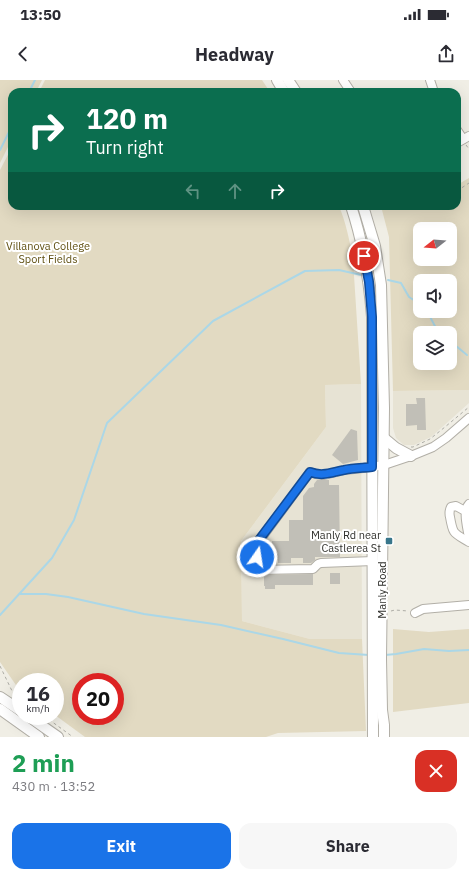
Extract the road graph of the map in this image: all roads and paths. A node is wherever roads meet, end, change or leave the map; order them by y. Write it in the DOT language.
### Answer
graph roads {
  1 [pos="352,210"];
  2 [pos="364,210"];
  3 [pos="469,406"];
  4 [pos="469,418"];
  5 [pos="384,438"];
  6 [pos="410,452"];
  7 [pos="384,465"];
  8 [pos="372,467"];
  9 [pos="467,508"];
  10 [pos="469,539"];
  11 [pos="469,542"];
  12 [pos="373,561"];
  13 [pos="469,605"];
  14 [pos="391,611"];
  15 [pos="415,613"];
  16 [pos="0,666"];
  17 [pos="12,689"];
  18 [pos="0,697"];
  19 [pos="12,705"];
  20 [pos="0,709"];
  21 [pos="41,725"];
  22 [pos="56,725"];
  23 [pos="39,737"];
  24 [pos="58,737"];
  25 [pos="73,737"];
  26 [pos="373,737"];
  27 [pos="384,737"];
  1 -- 8 [label="main road, Manly Road"];
  2 -- 5 [label="main road, Manly Road"];
  3 -- 6 [label="path"];
  4 -- 6 [label="street"];
  5 -- 6 [label="main road"];
  5 -- 7 [label="main road, Manly Road"];
  6 -- 7 [label="street"];
  7 -- 8 [label="street"];
  7 -- 27 [label="main road, Manly Road"];
  8 -- 12 [label="main road, Manly Road"];
  8 -- 12 [label="street"];
  9 -- 10 [label="street"];
  9 -- 11 [label="street"];
  12 -- 26 [label="main road, Manly Road"];
  13 -- 15 [label="street"];
  14 -- 15 [label="path"];
  16 -- 17 [label="path"];
  18 -- 19 [label="main road"];
  20 -- 23 [label="main road"];
  21 -- 24 [label="main road"];
  22 -- 25 [label="path"];
}
